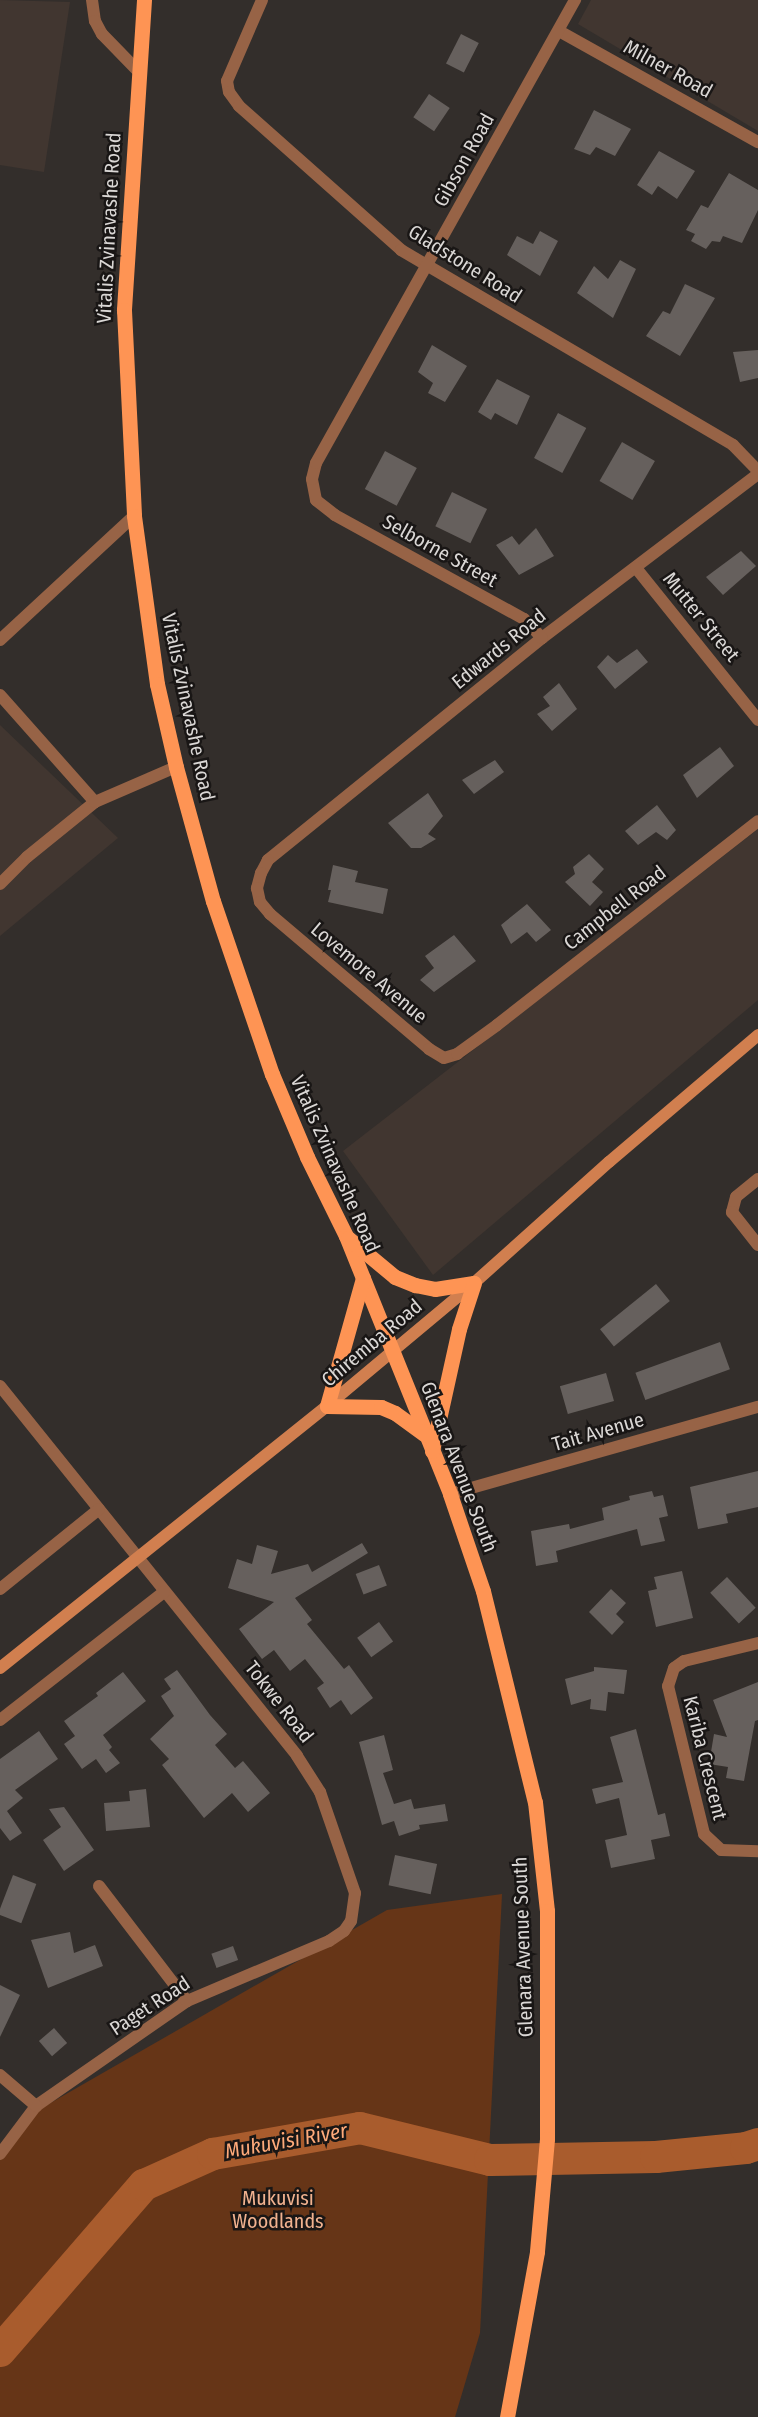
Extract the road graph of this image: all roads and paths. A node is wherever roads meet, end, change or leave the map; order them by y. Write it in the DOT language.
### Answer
graph roads {
  1 [pos="92,0"];
  2 [pos="144,0"];
  3 [pos="262,0"];
  4 [pos="575,0"];
  5 [pos="559,31"];
  6 [pos="139,72"];
  7 [pos="758,142"];
  8 [pos="427,267"];
  9 [pos="758,472"];
  10 [pos="316,500"];
  11 [pos="134,516"];
  12 [pos="636,568"];
  13 [pos="542,638"];
  14 [pos="0,640"];
  15 [pos="0,696"];
  16 [pos="758,720"];
  17 [pos="176,767"];
  18 [pos="95,802"];
  19 [pos="758,821"];
  20 [pos="268,860"];
  21 [pos="0,884"];
  22 [pos="497,1025"];
  23 [pos="758,1035"];
  24 [pos="758,1179"];
  25 [pos="346,1236"];
  26 [pos="758,1245"];
  27 [pos="363,1278"];
  28 [pos="474,1283"];
  29 [pos="392,1351"];
  30 [pos="0,1386"];
  31 [pos="327,1407"];
  32 [pos="758,1407"];
  33 [pos="424,1434"];
  34 [pos="432,1451"];
  35 [pos="450,1494"];
  36 [pos="99,1509"];
  37 [pos="138,1556"];
  38 [pos="0,1589"];
  39 [pos="164,1592"];
  40 [pos="758,1643"];
  41 [pos="0,1668"];
  42 [pos="0,1720"];
  43 [pos="758,1851"];
  44 [pos="99,1886"];
  45 [pos="355,1893"];
  46 [pos="187,2001"];
  47 [pos="0,2075"];
  48 [pos="36,2106"];
  49 [pos="0,2154"];
  50 [pos="507,2417"];
  1 -- 6 [label="street"];
  2 -- 6 [label="main road, Vitalis Zvinavashe Road"];
  3 -- 8 [label="street, Gladstone Road"];
  4 -- 5 [label="street, Gibson Road"];
  5 -- 7 [label="street, Milner Road"];
  5 -- 8 [label="street, Gibson Road"];
  6 -- 11 [label="main road, Vitalis Zvinavashe Road"];
  8 -- 9 [label="street, Gladstone Road"];
  8 -- 10 [label="street, Gibson Road"];
  9 -- 12 [label="street, Edwards Road"];
  10 -- 13 [label="street, Selborne Street"];
  11 -- 14 [label="street"];
  11 -- 17 [label="main road, Vitalis Zvinavashe Road"];
  12 -- 13 [label="street, Edwards Road"];
  12 -- 16 [label="street, Mutter Street"];
  13 -- 20 [label="street, Edwards Road"];
  15 -- 18 [label="street"];
  17 -- 18 [label="street"];
  17 -- 25 [label="main road, Vitalis Zvinavashe Road"];
  18 -- 21 [label="street"];
  19 -- 22 [label="street, Campbell Road"];
  20 -- 22 [label="street, Lovemore Avenue"];
  23 -- 28 [label="main road, Chiremba Road"];
  24 -- 26 [label="street"];
  25 -- 27 [label="main road, Vitalis Zvinavashe Road"];
  25 -- 28 [label="main road"];
  27 -- 29 [label="main road, Vitalis Zvinavashe Road"];
  27 -- 31 [label="main road"];
  28 -- 29 [label="main road, Chiremba Road"];
  28 -- 34 [label="main road"];
  29 -- 31 [label="main road, Chiremba Road"];
  29 -- 33 [label="main road, Glenara Avenue South"];
  30 -- 36 [label="street, Tokwe Road"];
  31 -- 33 [label="main road"];
  31 -- 37 [label="main road, Chiremba Road"];
  32 -- 35 [label="street, Tait Avenue"];
  33 -- 34 [label="main road, Glenara Avenue South"];
  34 -- 35 [label="main road, Glenara Avenue South"];
  35 -- 50 [label="main road, Glenara Avenue South"];
  36 -- 37 [label="street, Tokwe Road"];
  36 -- 38 [label="street"];
  37 -- 39 [label="street, Tokwe Road"];
  37 -- 41 [label="main road, Chiremba Road"];
  39 -- 42 [label="street"];
  39 -- 45 [label="street, Tokwe Road"];
  40 -- 43 [label="street, Kariba Crescent"];
  44 -- 46 [label="street"];
  45 -- 46 [label="street, Paget Road"];
  46 -- 48 [label="street, Paget Road"];
  47 -- 48 [label="street"];
  48 -- 49 [label="street, Paget Road"];
}
